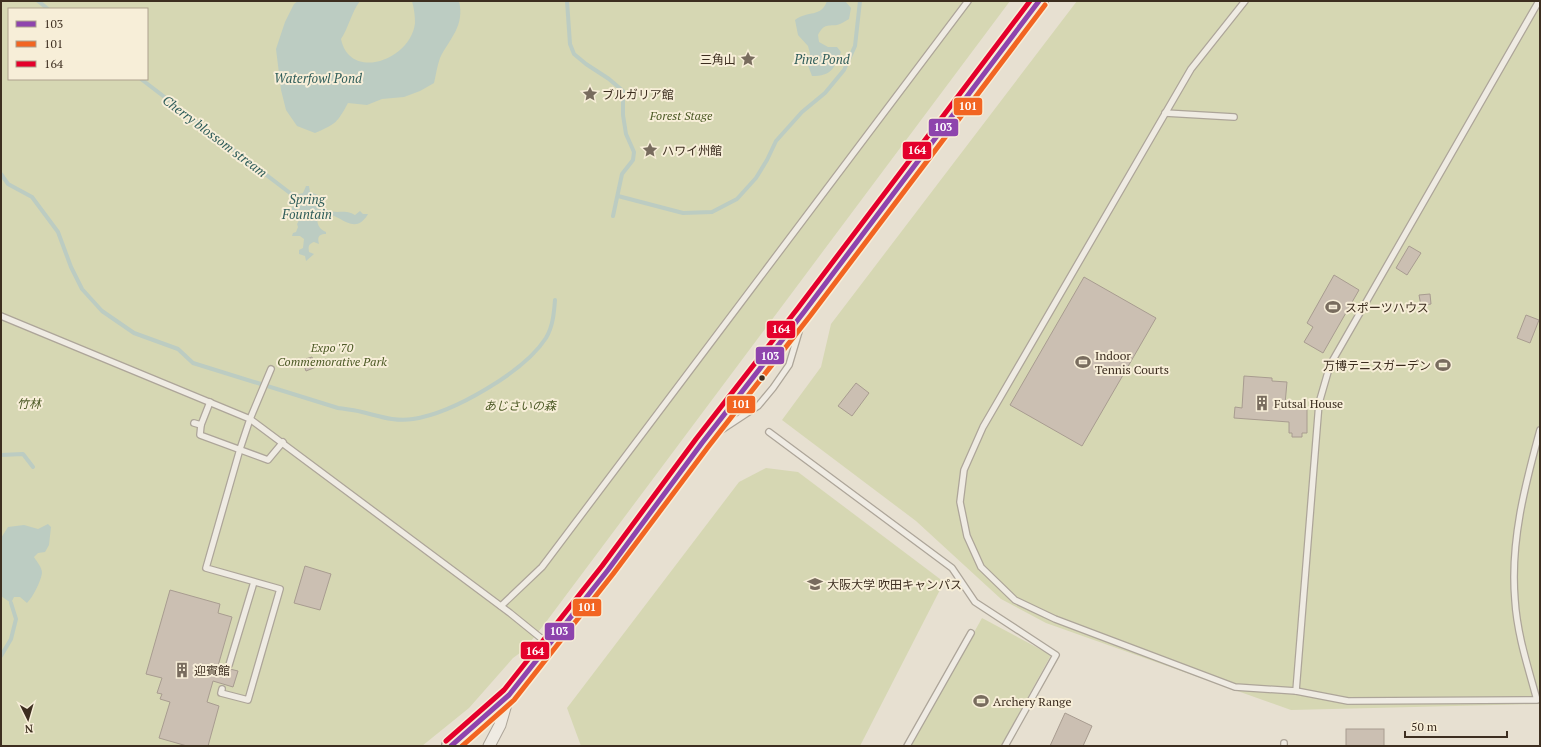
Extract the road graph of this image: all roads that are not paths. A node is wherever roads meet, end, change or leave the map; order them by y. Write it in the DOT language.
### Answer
graph roads {
  1 [pos="968,1"];
  2 [pos="1039,1"];
  3 [pos="1245,1"];
  4 [pos="1539,1"];
  5 [pos="1165,113"];
  6 [pos="1234,118"];
  7 [pos="1,316"];
  8 [pos="271,369"];
  9 [pos="210,402"];
  10 [pos="250,419"];
  11 [pos="194,423"];
  12 [pos="202,425"];
  13 [pos="1540,430"];
  14 [pos="768,432"];
  15 [pos="283,442"];
  16 [pos="240,449"];
  17 [pos="254,582"];
  18 [pos="501,606"];
  19 [pos="971,632"];
  20 [pos="549,644"];
  21 [pos="229,665"];
  22 [pos="222,689"];
  23 [pos="1296,691"];
  24 [pos="509,695"];
  25 [pos="451,746"];
  26 [pos="489,746"];
  27 [pos="907,746"];
  28 [pos="1005,746"];
  1 -- 18 [label="lane"];
  2 -- 20 [label="main road"];
  3 -- 5 [label="lane"];
  4 -- 23 [label="lane"];
  5 -- 6 [label="lane"];
  5 -- 23 [label="lane"];
  7 -- 9 [label="lane"];
  8 -- 10 [label="lane"];
  9 -- 10 [label="lane"];
  9 -- 12 [label="lane"];
  10 -- 15 [label="lane"];
  10 -- 16 [label="lane"];
  11 -- 12 [label="lane"];
  12 -- 16 [label="lane"];
  13 -- 23 [label="lane"];
  14 -- 28 [label="lane"];
  15 -- 16 [label="lane"];
  15 -- 18 [label="lane"];
  16 -- 17 [label="lane"];
  17 -- 21 [label="lane"];
  17 -- 22 [label="lane"];
  18 -- 20 [label="lane"];
  19 -- 27 [label="lane"];
  20 -- 24 [label="main road"];
  24 -- 25 [label="main road"];
  24 -- 26 [label="street"];
}
